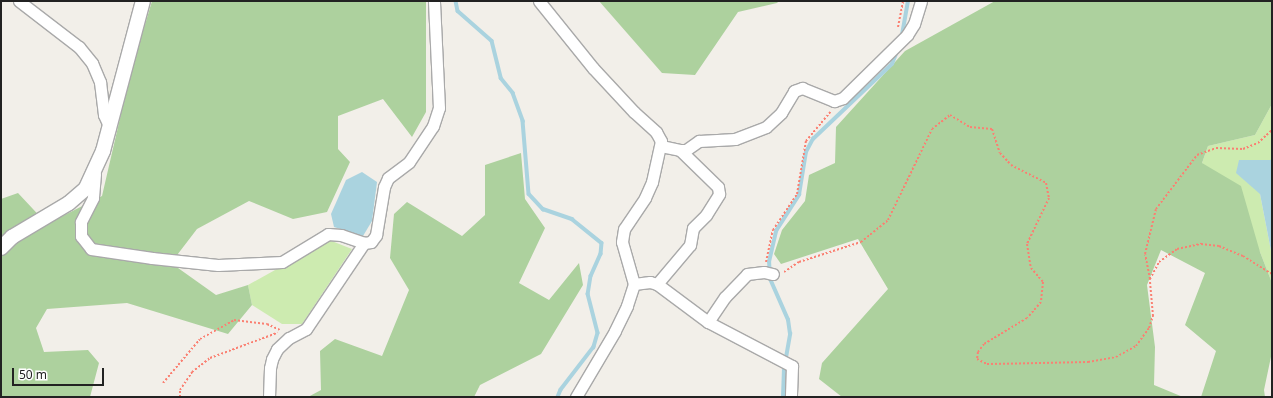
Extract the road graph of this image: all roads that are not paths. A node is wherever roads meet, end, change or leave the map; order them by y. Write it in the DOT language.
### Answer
graph roads {
  1 [pos="20,1"];
  2 [pos="143,1"];
  3 [pos="434,1"];
  4 [pos="539,1"];
  5 [pos="921,1"];
  6 [pos="110,128"];
  7 [pos="660,146"];
  8 [pos="680,150"];
  9 [pos="95,172"];
  10 [pos="364,243"];
  11 [pos="1,248"];
  12 [pos="773,274"];
  13 [pos="634,284"];
  14 [pos="657,284"];
  15 [pos="708,322"];
  16 [pos="269,397"];
  17 [pos="576,397"];
  18 [pos="791,397"];
  1 -- 6 [label="street"];
  2 -- 6 [label="street"];
  3 -- 10 [label="street"];
  4 -- 7 [label="street"];
  5 -- 8 [label="street"];
  6 -- 9 [label="street"];
  7 -- 8 [label="street"];
  7 -- 13 [label="street"];
  8 -- 14 [label="street"];
  9 -- 10 [label="street"];
  9 -- 11 [label="street"];
  10 -- 16 [label="street"];
  12 -- 15 [label="street"];
  13 -- 14 [label="street"];
  13 -- 17 [label="street"];
  14 -- 15 [label="street"];
  15 -- 18 [label="street"];
}
